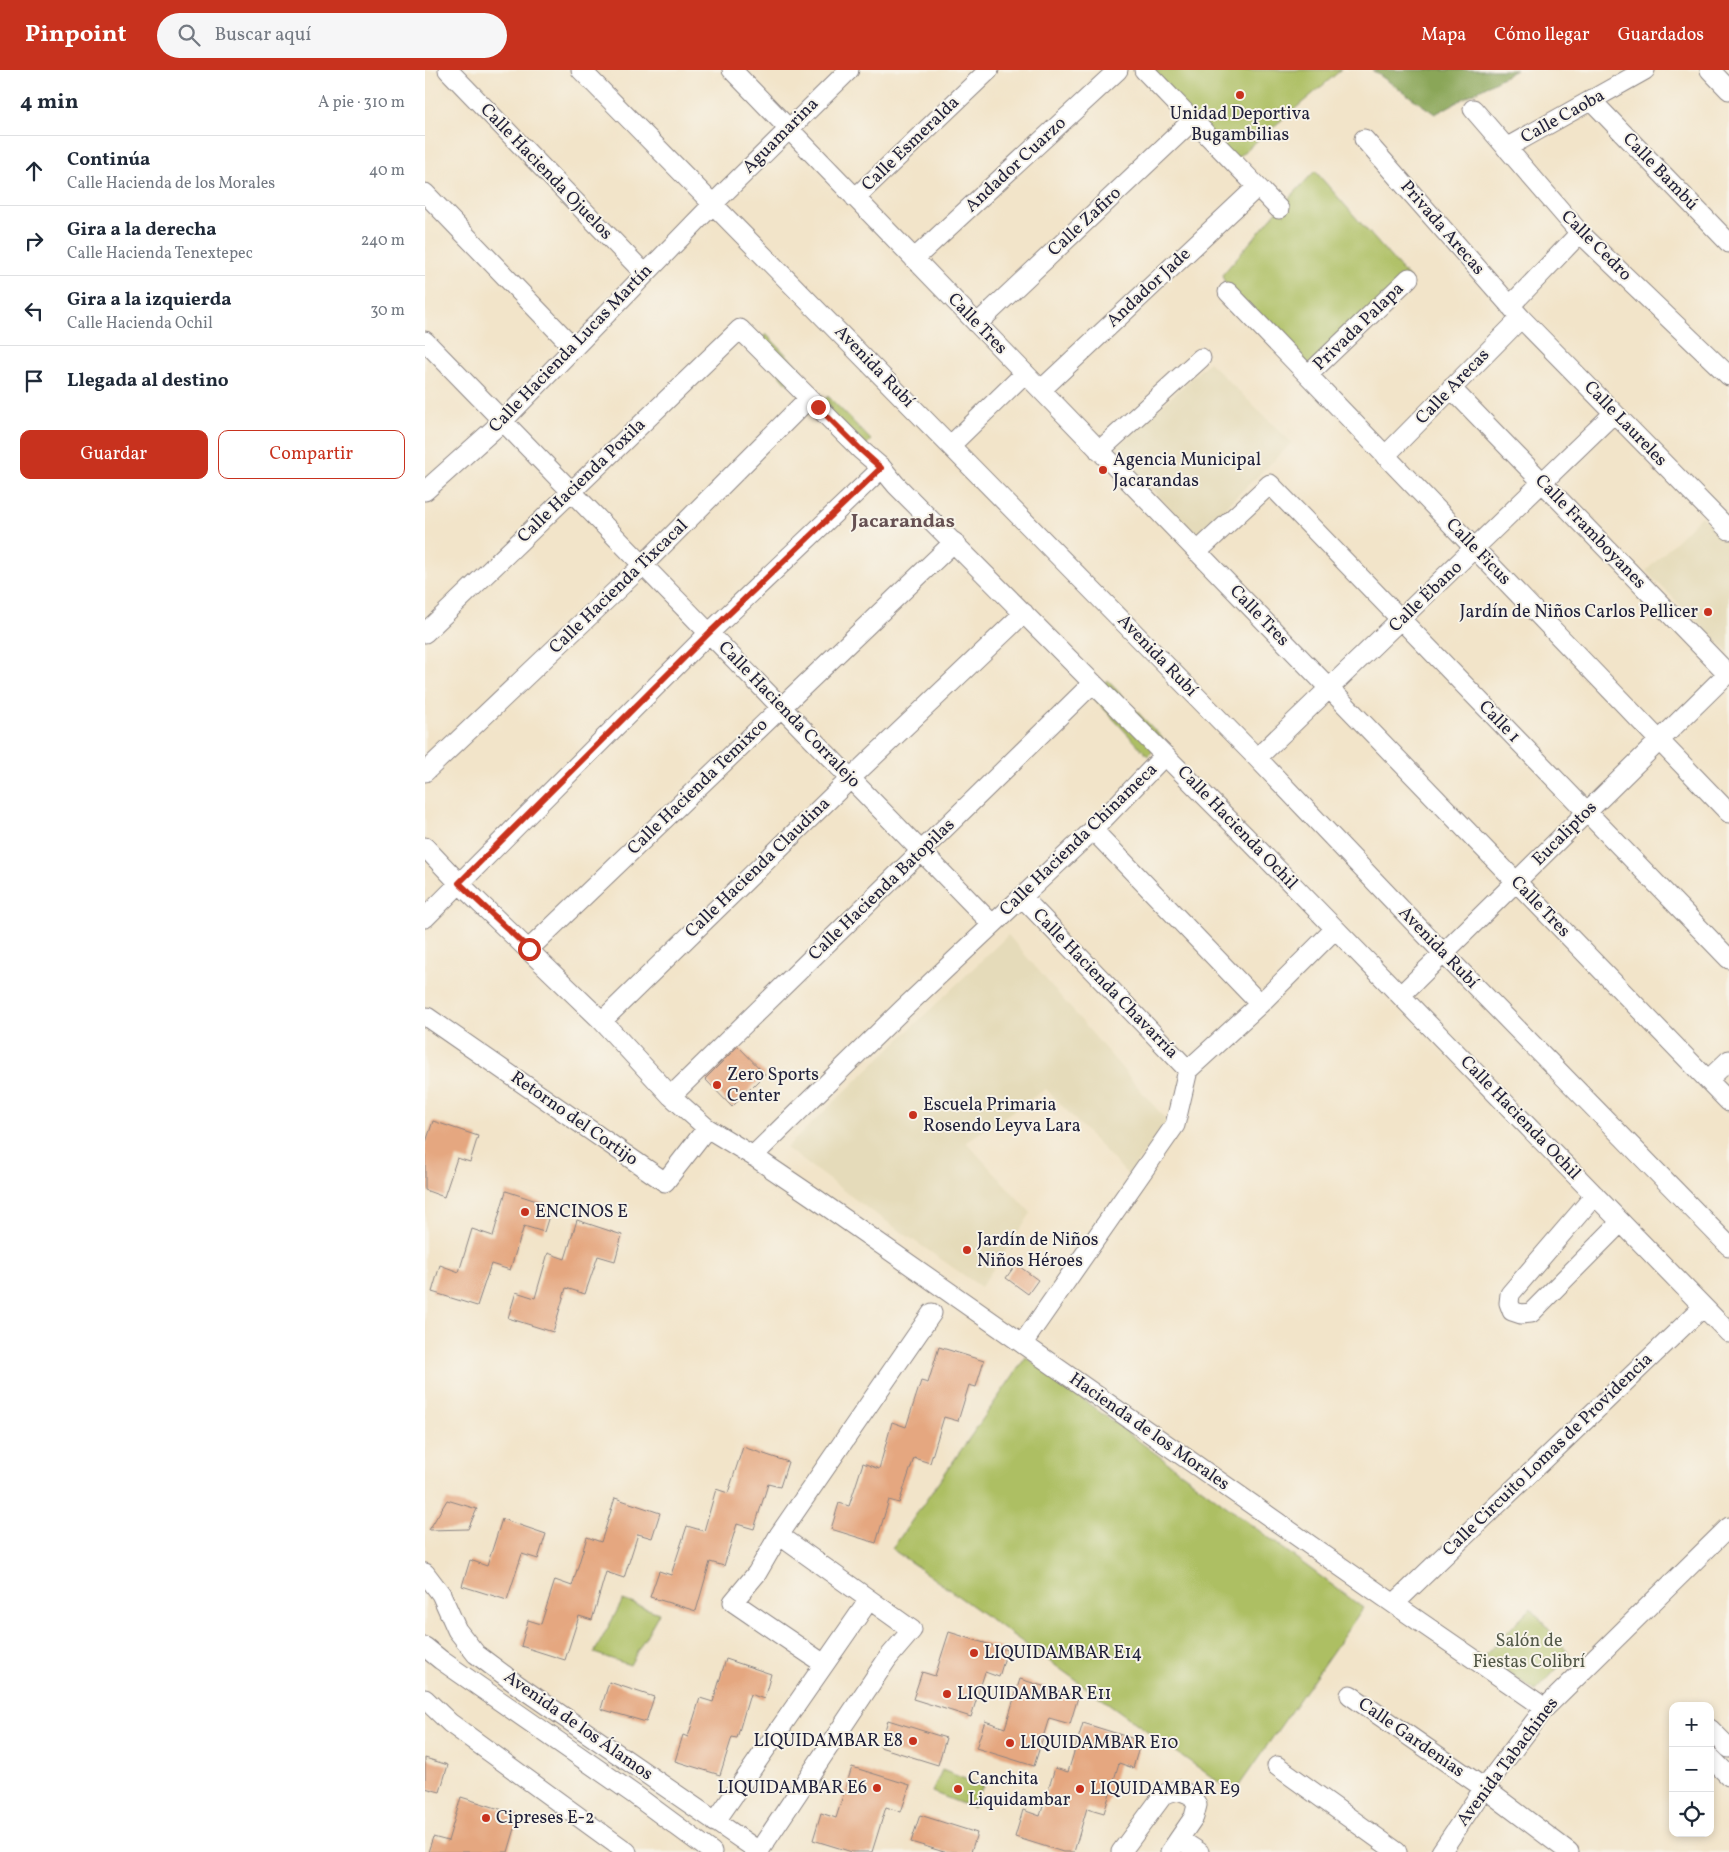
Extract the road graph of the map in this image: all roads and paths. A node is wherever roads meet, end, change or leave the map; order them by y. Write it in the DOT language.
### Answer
graph roads {
  1 [pos="448,70"];
  2 [pos="581,70"];
  3 [pos="731,70"];
  4 [pos="849,70"];
  5 [pos="989,70"];
  6 [pos="1118,70"];
  7 [pos="1144,70"];
  8 [pos="1645,70"];
  9 [pos="1710,70"];
  10 [pos="1729,90"];
  11 [pos="1592,101"];
  12 [pos="1473,109"];
  13 [pos="1193,120"];
  14 [pos="788,129"];
  15 [pos="1363,139"];
  16 [pos="1506,148"];
  17 [pos="1257,187"];
  18 [pos="425,193"];
  19 [pos="855,198"];
  20 [pos="714,203"];
  21 [pos="1279,209"];
  22 [pos="1580,233"];
  23 [pos="1729,243"];
  24 [pos="914,259"];
  25 [pos="645,274"];
  26 [pos="1409,278"];
  27 [pos="1228,292"];
  28 [pos="1515,312"];
  29 [pos="977,324"];
  30 [pos="740,329"];
  31 [pos="425,341"];
  32 [pos="574,348"];
  33 [pos="1201,358"];
  34 [pos="1025,373"];
  35 [pos="1308,375"];
  36 [pos="1729,376"];
  37 [pos="1451,388"];
  38 [pos="1041,390"];
  39 [pos="809,398"];
  40 [pos="1615,413"];
  41 [pos="503,421"];
  42 [pos="951,445"];
  43 [pos="1099,451"];
  44 [pos="1385,456"];
  45 [pos="881,468"];
  46 [pos="1543,483"];
  47 [pos="425,490"];
  48 [pos="571,492"];
  49 [pos="1729,530"];
  50 [pos="954,542"];
  51 [pos="1475,549"];
  52 [pos="1197,552"];
  53 [pos="643,565"];
  54 [pos="1024,613"];
  55 [pos="1401,620"];
  56 [pos="425,633"];
  57 [pos="709,633"];
  58 [pos="1729,674"];
  59 [pos="1093,683"];
  60 [pos="1329,689"];
  61 [pos="781,707"];
  62 [pos="1659,740"];
  63 [pos="1165,755"];
  64 [pos="1257,758"];
  65 [pos="425,772"];
  66 [pos="851,778"];
  67 [pos="1587,812"];
  68 [pos="1729,813"];
  69 [pos="1093,830"];
  70 [pos="425,847"];
  71 [pos="922,852"];
  72 [pos="1516,882"];
  73 [pos="459,883"];
  74 [pos="1021,897"];
  75 [pos="425,918"];
  76 [pos="992,924"];
  77 [pos="1335,929"];
  78 [pos="529,949"];
  79 [pos="1443,953"];
  80 [pos="1729,959"];
  81 [pos="1401,995"];
  82 [pos="1260,1004"];
  83 [pos="427,1017"];
  84 [pos="601,1021"];
  85 [pos="1729,1060"];
  86 [pos="1188,1070"];
  87 [pos="1708,1080"];
  88 [pos="671,1096"];
  89 [pos="1729,1102"];
  90 [pos="707,1128"];
  91 [pos="753,1156"];
  92 [pos="1595,1195"];
  93 [pos="1621,1222"];
  94 [pos="1729,1246"];
  95 [pos="1703,1307"];
  96 [pos="932,1313"];
  97 [pos="1729,1333"];
  98 [pos="1023,1343"];
  99 [pos="1729,1527"];
  100 [pos="779,1535"];
  101 [pos="425,1572"];
  102 [pos="869,1600"];
  103 [pos="1394,1604"];
  104 [pos="425,1647"];
  105 [pos="824,1664"];
  106 [pos="1350,1695"];
  107 [pos="425,1699"];
  108 [pos="1545,1708"];
  109 [pos="1714,1733"];
  110 [pos="1729,1748"];
  111 [pos="1714,1762"];
  112 [pos="1277,1766"];
  113 [pos="1729,1776"];
  114 [pos="1484,1788"];
  115 [pos="715,1822"];
  116 [pos="1174,1846"];
  117 [pos="702,1849"];
  118 [pos="759,1851"];
  119 [pos="627,1852"];
  120 [pos="1121,1852"];
  121 [pos="1199,1852"];
  122 [pos="1397,1852"];
  123 [pos="1441,1852"];
  124 [pos="1569,1852"];
  1 -- 25 [label="street, Calle Hacienda Ojuelos"];
  2 -- 20 [label="street, Avenida Rubí"];
  3 -- 14 [label="street, Calle Tres"];
  4 -- 14 [label="street, Aguamarina"];
  5 -- 19 [label="street, Calle Esmeralda"];
  6 -- 24 [label="street, Andador Cuarzo"];
  7 -- 13 [label="street"];
  8 -- 11 [label="street, Calle Caoba"];
  9 -- 10 [label="street"];
  11 -- 16 [label="street, Calle Caoba"];
  11 -- 23 [label="street, Calle Bambú"];
  12 -- 16 [label="street, Calle Cedro"];
  13 -- 17 [label="street"];
  13 -- 29 [label="street, Calle Zafiro"];
  14 -- 19 [label="street, Calle Tres"];
  14 -- 20 [label="street, Aguamarina"];
  15 -- 28 [label="street, Privada Arecas"];
  16 -- 22 [label="street, Calle Cedro"];
  17 -- 21 [label="street"];
  17 -- 38 [label="street, Andador Jade"];
  18 -- 32 [label="street"];
  19 -- 24 [label="street, Calle Tres"];
  20 -- 25 [label="street, Calle Hacienda Lucas Martín"];
  20 -- 42 [label="street, Avenida Rubí"];
  22 -- 28 [label="street, Calle Arecas"];
  22 -- 36 [label="street, Calle Cedro"];
  24 -- 29 [label="street, Calle Tres"];
  25 -- 32 [label="street, Calle Hacienda Lucas Martín"];
  26 -- 35 [label="street, Privada Palapa"];
  27 -- 35 [label="street, Calle Ficus"];
  28 -- 37 [label="street, Calle Arecas"];
  28 -- 40 [label="street, Calle Laureles"];
  29 -- 34 [label="street, Calle Tres"];
  30 -- 39 [label="street, Calle Hacienda Ochil"];
  30 -- 48 [label="street, Calle Hacienda Poxila"];
  31 -- 41 [label="street, Calle Hacienda Corralejo"];
  32 -- 41 [label="street, Calle Hacienda Lucas Martín"];
  33 -- 43 [label="street"];
  34 -- 38 [label="street, Calle Tres"];
  34 -- 42 [label="street"];
  35 -- 44 [label="street, Calle Ficus"];
  37 -- 44 [label="street, Calle Arecas"];
  37 -- 46 [label="street, Calle Framboyanes"];
  38 -- 43 [label="street, Calle Tres"];
  39 -- 45 [label="street, Calle Hacienda Ochil"];
  39 -- 53 [label="street, Calle Hacienda Tixcacal"];
  40 -- 46 [label="street, Calle Ébano"];
  40 -- 49 [label="street, Calle Laureles"];
  41 -- 47 [label="street, Calle Hacienda Lucas Martín"];
  41 -- 48 [label="street, Calle Hacienda Corralejo"];
  42 -- 64 [label="street, Avenida Rubí"];
  43 -- 52 [label="street, Calle Tres"];
  44 -- 51 [label="street, Calle Ficus"];
  45 -- 50 [label="street, Calle Hacienda Ochil"];
  45 -- 57 [label="street"];
  46 -- 51 [label="street, Calle Ébano"];
  46 -- 58 [label="street, Calle Framboyanes"];
  48 -- 53 [label="street, Calle Hacienda Corralejo"];
  48 -- 56 [label="street, Calle Hacienda Poxila"];
  50 -- 54 [label="street, Calle Hacienda Ochil"];
  50 -- 61 [label="street, Calle Hacienda Temixco"];
  51 -- 55 [label="street, Calle Ébano"];
  51 -- 62 [label="street, Calle Ficus"];
  52 -- 55 [label="street, Calle 1"];
  52 -- 60 [label="street, Calle Tres"];
  53 -- 57 [label="street, Calle Hacienda Corralejo"];
  53 -- 65 [label="street, Calle Hacienda Tixcacal"];
  54 -- 59 [label="street, Calle Hacienda Ochil"];
  54 -- 66 [label="street, Calle Hacienda Claudina"];
  55 -- 60 [label="street, Calle Ébano"];
  55 -- 67 [label="street, Calle 1"];
  57 -- 61 [label="street, Calle Hacienda Corralejo"];
  57 -- 73 [label="street"];
  58 -- 62 [label="street, Eucaliptos"];
  59 -- 63 [label="street, Calle Hacienda Ochil"];
  59 -- 71 [label="street, Calle Hacienda Batopilas"];
  60 -- 64 [label="street, Calle Ébano"];
  60 -- 72 [label="street, Calle Tres"];
  61 -- 66 [label="street, Calle Hacienda Corralejo"];
  61 -- 78 [label="street, Calle Hacienda Temixco"];
  62 -- 67 [label="street, Eucaliptos"];
  62 -- 68 [label="street, Calle Ficus"];
  63 -- 69 [label="street, Calle Hacienda Chinameca"];
  63 -- 77 [label="street, Calle Hacienda Ochil"];
  64 -- 79 [label="street, Avenida Rubí"];
  66 -- 71 [label="street, Calle Hacienda Corralejo"];
  66 -- 84 [label="street, Calle Hacienda Claudina"];
  67 -- 72 [label="street, Eucaliptos"];
  67 -- 80 [label="street, Calle 1"];
  69 -- 74 [label="street, Calle Hacienda Chinameca"];
  69 -- 82 [label="street"];
  70 -- 73 [label="street, Hacienda de los Morales"];
  71 -- 76 [label="street, Calle Hacienda Corralejo"];
  71 -- 88 [label="street, Calle Hacienda Batopilas"];
  72 -- 79 [label="street, Eucaliptos"];
  72 -- 87 [label="street, Calle Tres"];
  73 -- 75 [label="street"];
  73 -- 78 [label="street, Hacienda de los Morales"];
  74 -- 76 [label="street, Calle Hacienda Chinameca"];
  74 -- 86 [label="street, Calle Hacienda Chavarría"];
  76 -- 91 [label="street, Calle Hacienda Chinameca"];
  77 -- 81 [label="street, Calle Hacienda Ochil"];
  77 -- 82 [label="street"];
  78 -- 84 [label="street, Hacienda de los Morales"];
  79 -- 81 [label="street, Eucaliptos"];
  79 -- 94 [label="street, Avenida Rubí"];
  81 -- 92 [label="street, Calle Hacienda Ochil"];
  82 -- 86 [label="street"];
  83 -- 90 [label="street, Retorno del Cortijo"];
  84 -- 88 [label="street, Hacienda de los Morales"];
  85 -- 87 [label="street"];
  86 -- 98 [label="street"];
  87 -- 89 [label="street, Calle Tres"];
  88 -- 90 [label="street, Hacienda de los Morales"];
  90 -- 91 [label="street, Hacienda de los Morales"];
  91 -- 98 [label="street, Hacienda de los Morales"];
  92 -- 93 [label="street, Calle Hacienda Ochil"];
  92 -- 93 [label="street"];
  93 -- 95 [label="street, Calle Hacienda Ochil"];
  95 -- 97 [label="street, Calle Hacienda Ochil"];
  95 -- 103 [label="street, Calle Circuito Lomas de Providencia"];
  96 -- 100 [label="street"];
  98 -- 103 [label="street, Hacienda de los Morales"];
  99 -- 108 [label="street, Avenida Tabachines"];
  100 -- 102 [label="street"];
  100 -- 105 [label="street"];
  101 -- 115 [label="street, Avenida de los Álamos"];
  102 -- 105 [label="street"];
  102 -- 118 [label="street"];
  103 -- 108 [label="street, Hacienda de los Morales"];
  104 -- 117 [label="street, Avenida de los Álamos"];
  105 -- 115 [label="street"];
  106 -- 114 [label="street, Calle Gardenias"];
  107 -- 119 [label="street"];
  108 -- 114 [label="street, Avenida Tabachines"];
  109 -- 110 [label="street"];
  111 -- 113 [label="street"];
  112 -- 122 [label="street"];
  114 -- 123 [label="street, Avenida Tabachines"];
  114 -- 124 [label="street, Calle Gardenias"];
  115 -- 118 [label="street, Avenida de los Álamos"];
  116 -- 120 [label="street"];
  116 -- 121 [label="street"];
}
